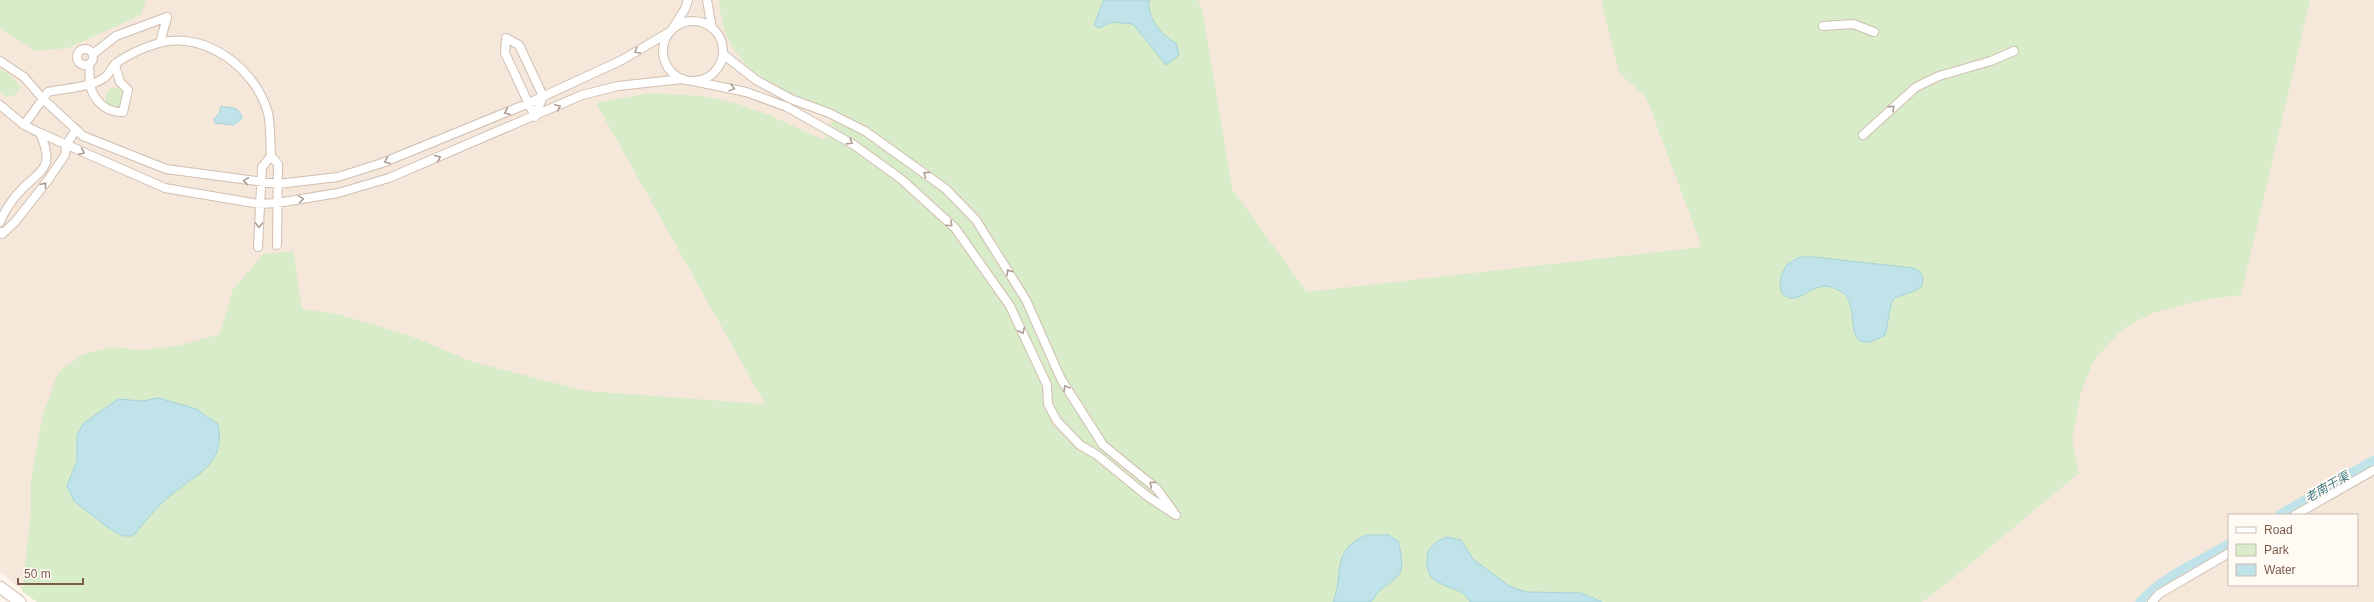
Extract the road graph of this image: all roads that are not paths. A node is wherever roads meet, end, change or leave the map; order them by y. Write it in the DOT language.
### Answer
graph roads {
  1 [pos="688,0"];
  2 [pos="707,0"];
  3 [pos="1823,26"];
  4 [pos="712,28"];
  5 [pos="671,31"];
  6 [pos="1874,32"];
  7 [pos="160,43"];
  8 [pos="2014,51"];
  9 [pos="93,54"];
  10 [pos="723,54"];
  11 [pos="0,62"];
  12 [pos="89,65"];
  13 [pos="115,65"];
  14 [pos="683,80"];
  15 [pos="694,81"];
  16 [pos="90,85"];
  17 [pos="543,96"];
  18 [pos="43,99"];
  19 [pos="791,99"];
  20 [pos="529,103"];
  21 [pos="0,105"];
  22 [pos="787,107"];
  23 [pos="535,117"];
  24 [pos="24,125"];
  25 [pos="76,130"];
  26 [pos="40,133"];
  27 [pos="1863,135"];
  28 [pos="66,145"];
  29 [pos="271,156"];
  30 [pos="261,183"];
  31 [pos="278,184"];
  32 [pos="17,195"];
  33 [pos="278,203"];
  34 [pos="259,204"];
  35 [pos="28,205"];
  36 [pos="0,222"];
  37 [pos="0,232"];
  38 [pos="277,245"];
  39 [pos="258,247"];
  40 [pos="2374,470"];
  41 [pos="2298,514"];
  42 [pos="2228,554"];
  43 [pos="0,586"];
  44 [pos="20,602"];
  45 [pos="2152,602"];
  1 -- 5 [label="street"];
  2 -- 4 [label="street"];
  3 -- 6 [label="street"];
  4 -- 5 [label="street"];
  4 -- 10 [label="street"];
  5 -- 14 [label="street"];
  5 -- 17 [label="street, one-way"];
  7 -- 9 [label="street"];
  7 -- 13 [label="street"];
  7 -- 29 [label="street"];
  27 -- 8 [label="street, one-way"];
  9 -- 12 [label="street"];
  9 -- 12 [label="street"];
  10 -- 15 [label="street"];
  10 -- 19 [label="street"];
  11 -- 18 [label="street"];
  12 -- 16 [label="street"];
  13 -- 16 [label="street"];
  13 -- 16 [label="street"];
  14 -- 15 [label="street"];
  23 -- 14 [label="street, one-way"];
  15 -- 22 [label="street, one-way"];
  16 -- 18 [label="street"];
  17 -- 20 [label="street"];
  17 -- 20 [label="street"];
  17 -- 23 [label="street"];
  18 -- 24 [label="street"];
  18 -- 25 [label="street"];
  19 -- 22 [label="street"];
  22 -- 19 [label="street, one-way"];
  20 -- 23 [label="street"];
  20 -- 31 [label="street, one-way"];
  21 -- 24 [label="street"];
  33 -- 23 [label="street, one-way"];
  24 -- 26 [label="street"];
  25 -- 28 [label="street"];
  30 -- 25 [label="street, one-way"];
  26 -- 28 [label="street"];
  26 -- 32 [label="street"];
  28 -- 34 [label="street, one-way"];
  35 -- 28 [label="street, one-way"];
  29 -- 30 [label="street"];
  29 -- 31 [label="street"];
  30 -- 31 [label="street"];
  30 -- 34 [label="street"];
  31 -- 33 [label="street"];
  32 -- 35 [label="street"];
  32 -- 36 [label="street"];
  33 -- 34 [label="street"];
  33 -- 38 [label="street"];
  34 -- 39 [label="street, one-way"];
  35 -- 37 [label="street"];
  40 -- 41 [label="street"];
  42 -- 45 [label="street"];
  43 -- 44 [label="main road"];
}
